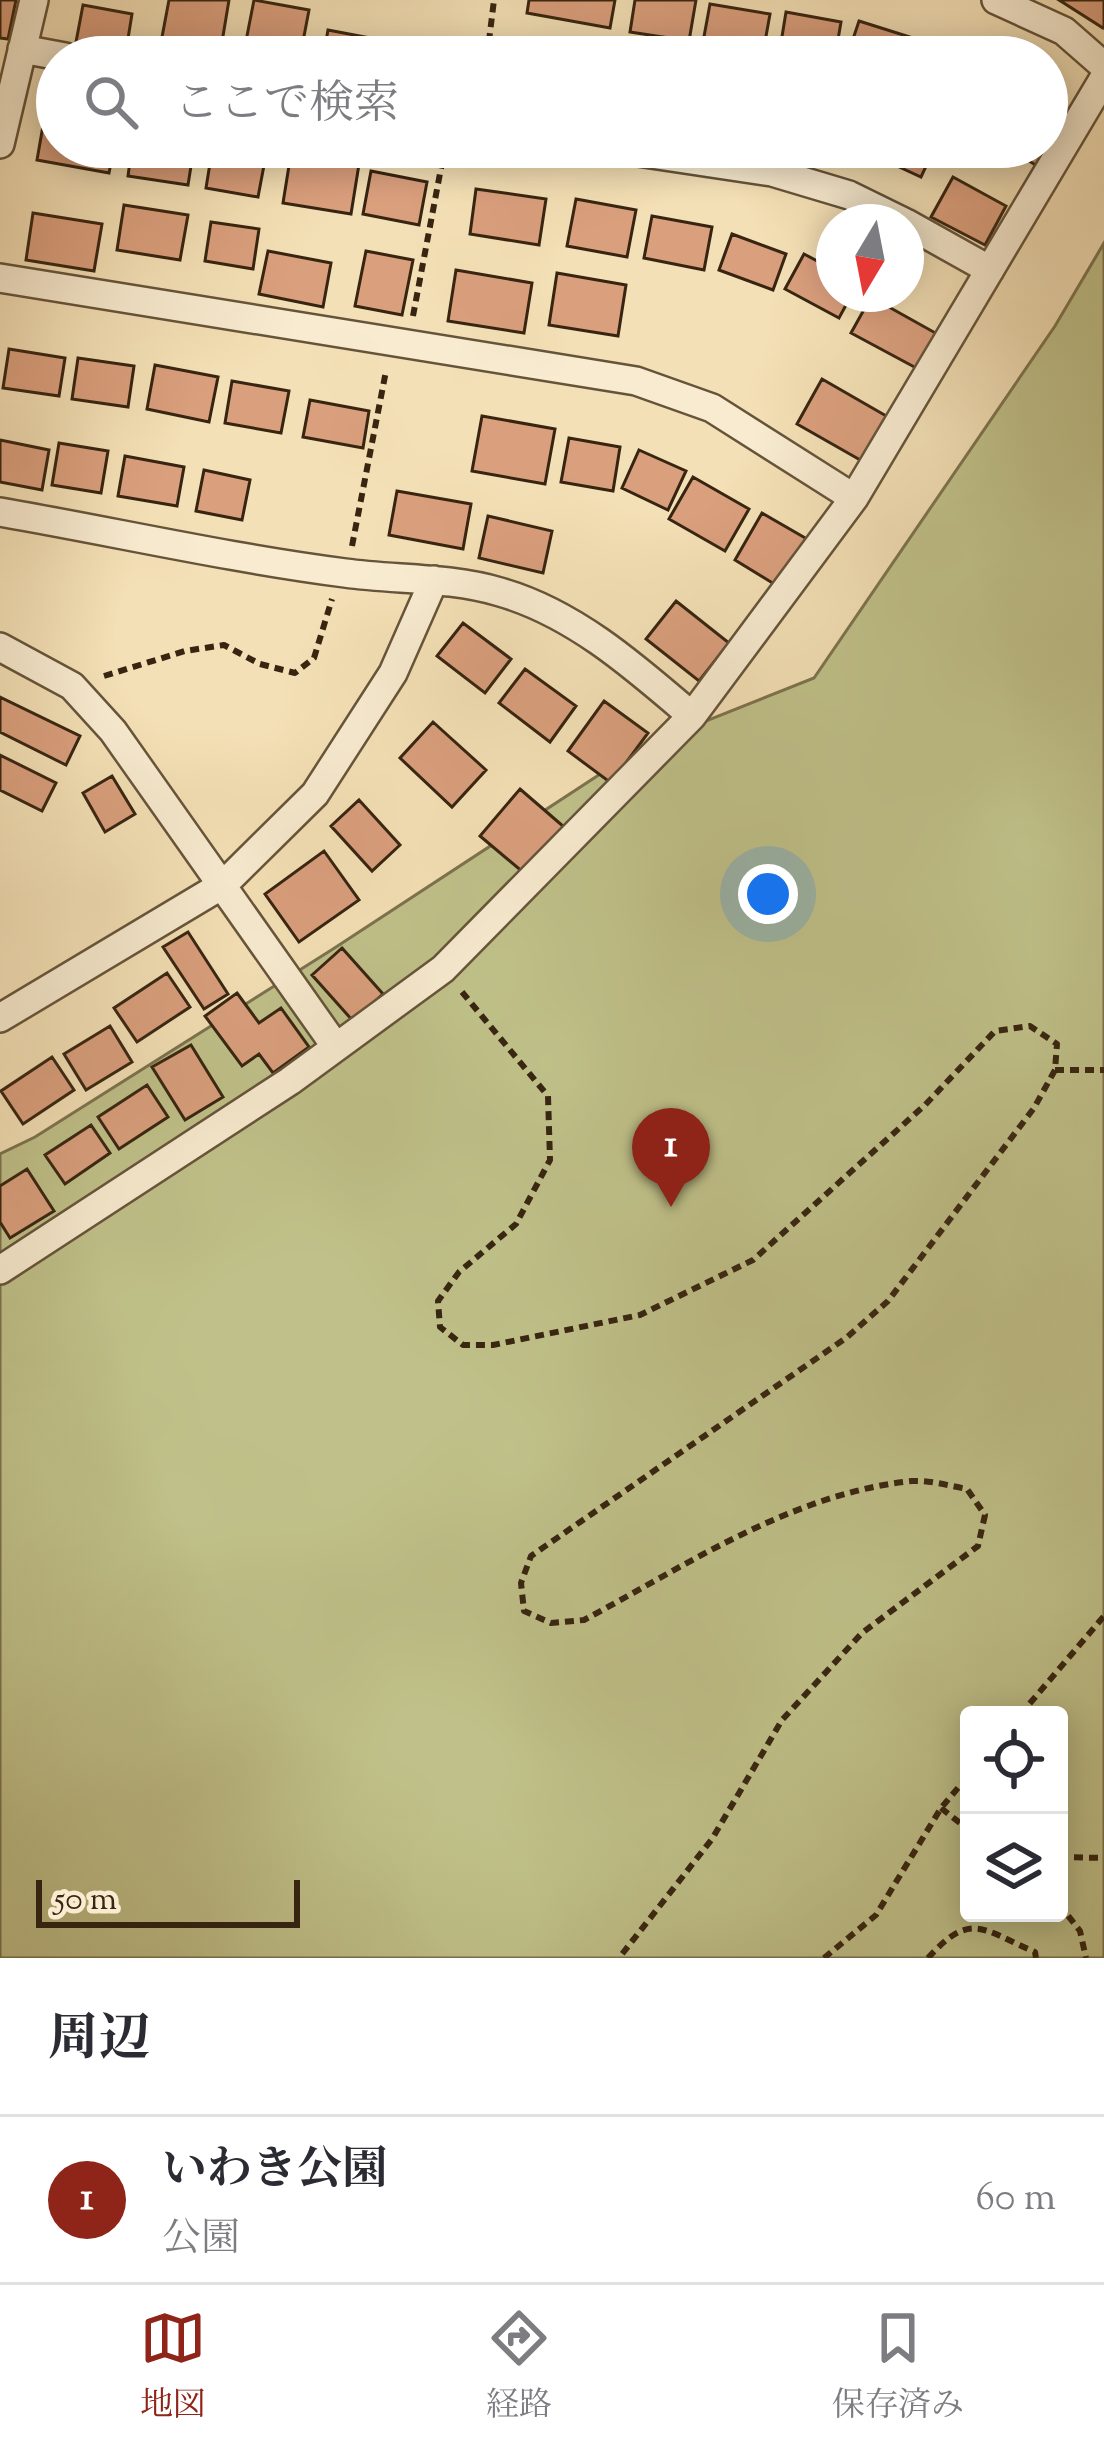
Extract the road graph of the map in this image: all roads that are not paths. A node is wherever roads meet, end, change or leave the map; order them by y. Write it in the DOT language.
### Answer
graph roads {
  1 [pos="34,0"];
  2 [pos="996,0"];
  3 [pos="22,50"];
  4 [pos="36,52"];
  5 [pos="1104,66"];
  6 [pos="1104,78"];
  7 [pos="1068,139"];
  8 [pos="0,144"];
  9 [pos="745,168"];
  10 [pos="1051,168"];
  11 [pos="868,204"];
  12 [pos="924,233"];
  13 [pos="990,270"];
  14 [pos="0,278"];
  15 [pos="854,498"];
  16 [pos="0,512"];
  17 [pos="434,580"];
  18 [pos="0,646"];
  19 [pos="692,716"];
  20 [pos="224,884"];
  21 [pos="4,1005"];
  22 [pos="335,1047"];
  23 [pos="0,1270"];
  1 -- 3 [label="street"];
  2 -- 5 [label="street"];
  3 -- 4 [label="street"];
  3 -- 8 [label="street"];
  6 -- 7 [label="street"];
  9 -- 11 [label="street"];
  10 -- 13 [label="street"];
  12 -- 13 [label="street"];
  13 -- 15 [label="street"];
  14 -- 15 [label="street"];
  15 -- 19 [label="street"];
  16 -- 17 [label="street"];
  17 -- 19 [label="street"];
  17 -- 20 [label="street"];
  18 -- 20 [label="street"];
  19 -- 22 [label="street"];
  20 -- 21 [label="street"];
  20 -- 22 [label="street"];
  22 -- 23 [label="street"];
}
